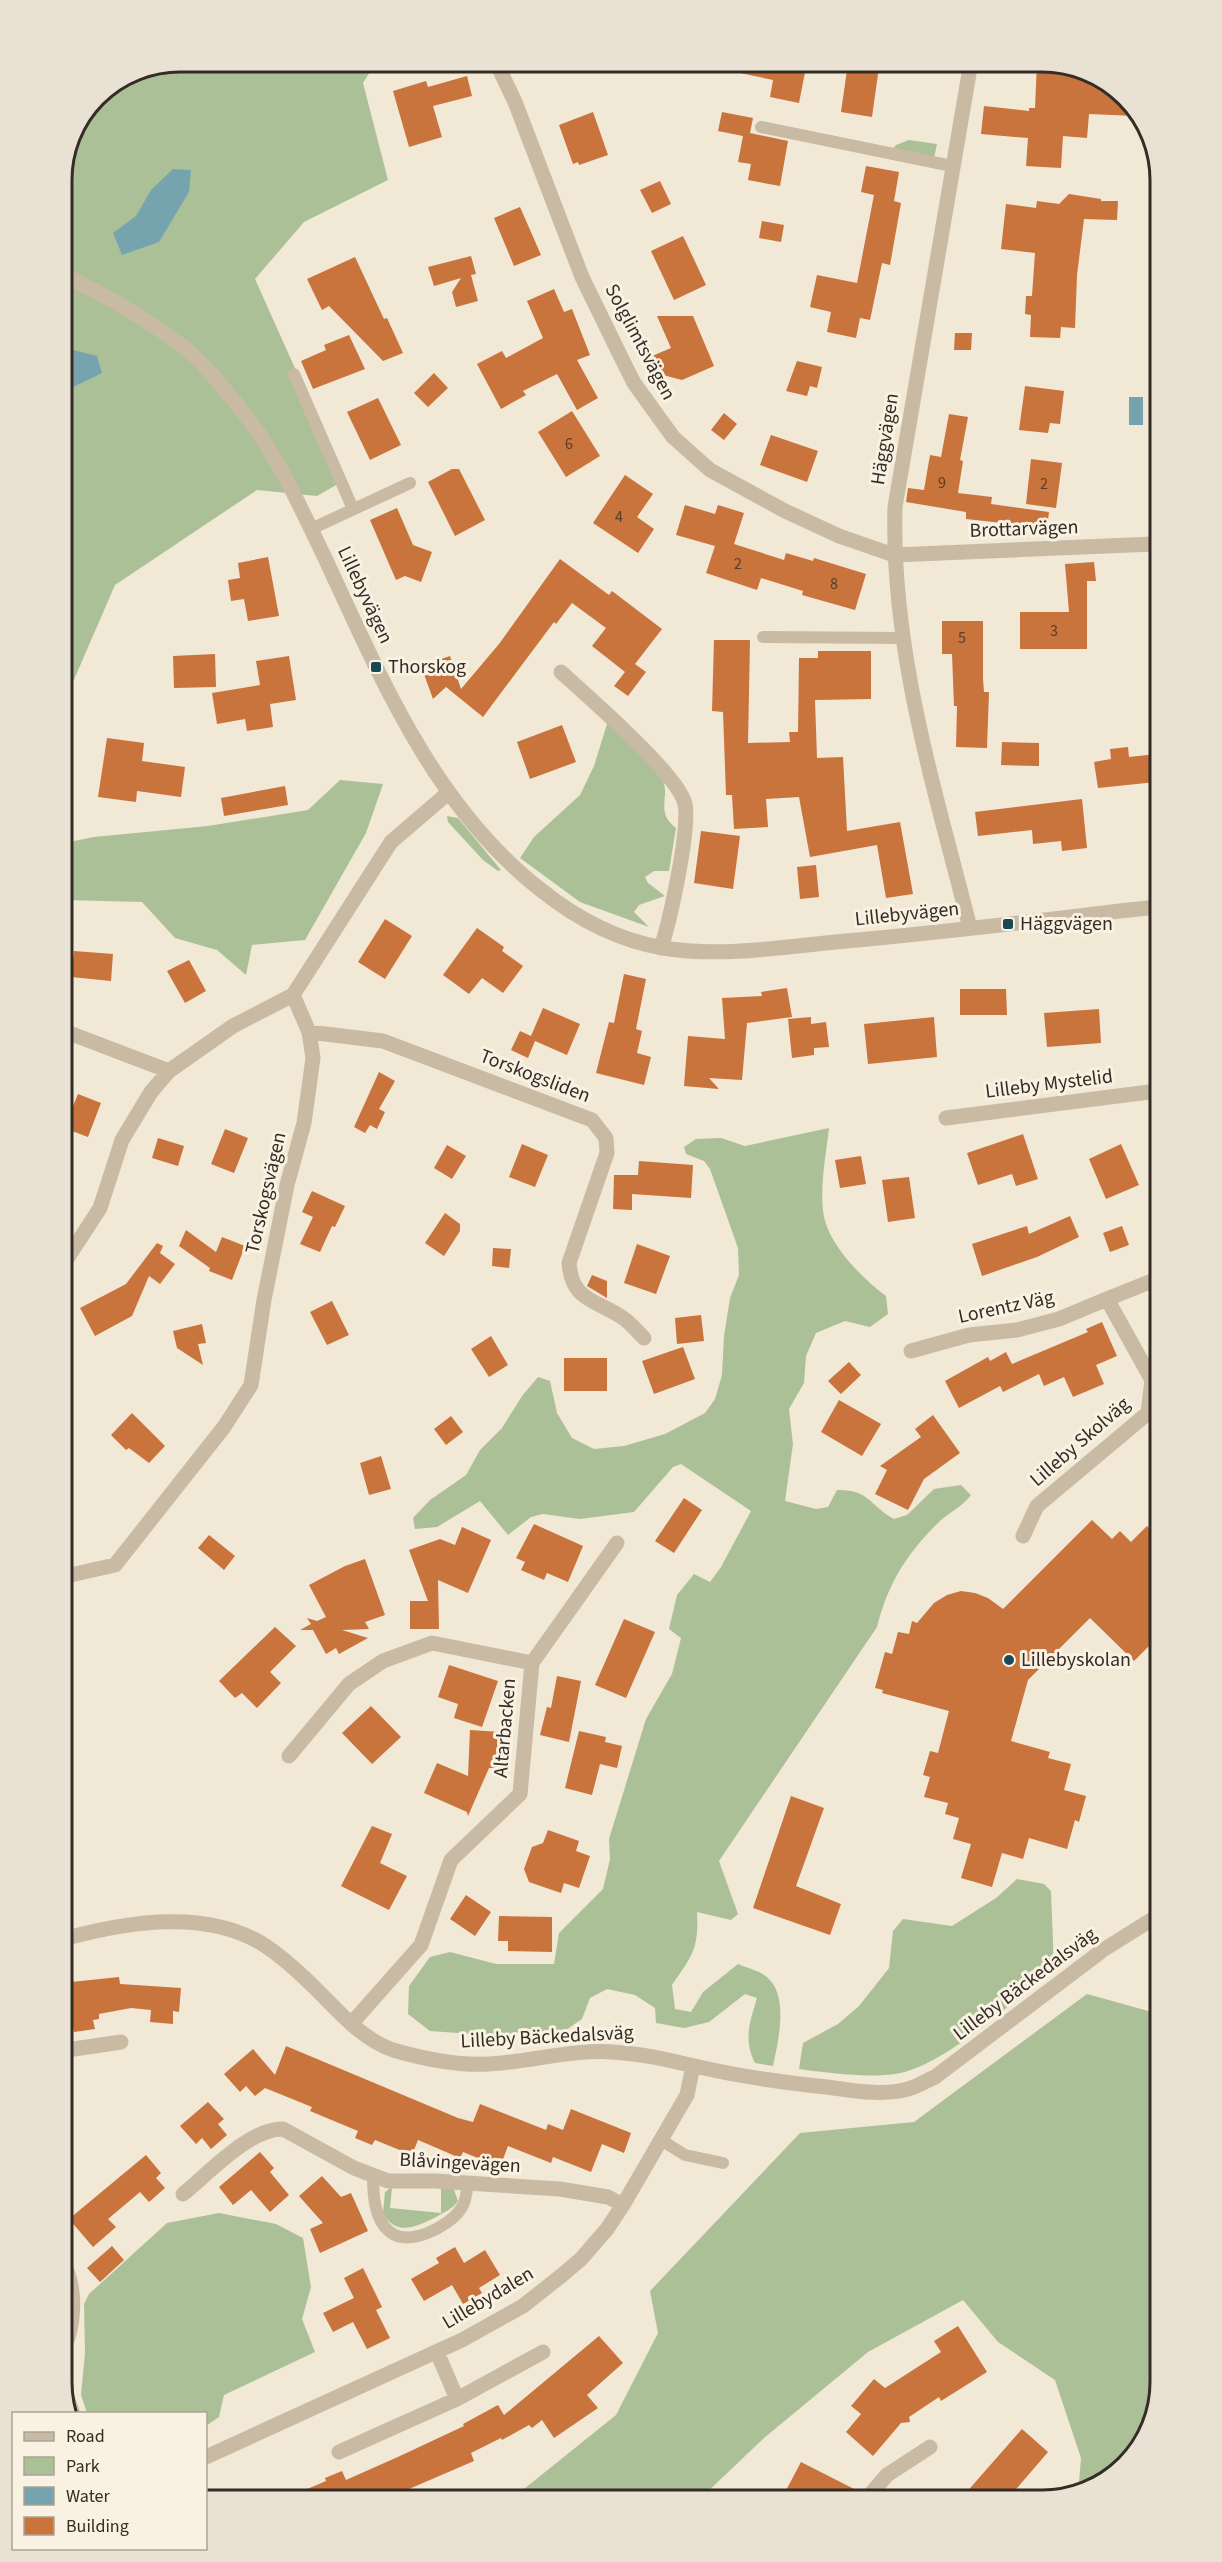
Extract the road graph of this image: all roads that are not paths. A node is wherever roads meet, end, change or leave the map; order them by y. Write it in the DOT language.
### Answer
graph roads {
  1 [pos="501,72"];
  2 [pos="969,72"];
  3 [pos="761,128"];
  4 [pos="952,166"];
  5 [pos="72,279"];
  6 [pos="294,374"];
  7 [pos="410,483"];
  8 [pos="353,509"];
  9 [pos="311,529"];
  10 [pos="1150,544"];
  11 [pos="894,555"];
  12 [pos="763,636"];
  13 [pos="903,638"];
  14 [pos="561,672"];
  15 [pos="448,793"];
  16 [pos="1150,908"];
  17 [pos="970,928"];
  18 [pos="661,948"];
  19 [pos="293,995"];
  20 [pos="309,1032"];
  21 [pos="72,1034"];
  22 [pos="169,1071"];
  23 [pos="1150,1092"];
  24 [pos="946,1118"];
  25 [pos="72,1251"];
  26 [pos="1150,1282"];
  27 [pos="1107,1299"];
  28 [pos="644,1338"];
  29 [pos="911,1351"];
  30 [pos="1150,1376"];
  31 [pos="1150,1396"];
  32 [pos="1023,1536"];
  33 [pos="617,1543"];
  34 [pos="72,1575"];
  35 [pos="532,1663"];
  36 [pos="288,1756"];
  37 [pos="1150,1921"];
  38 [pos="72,1937"];
  39 [pos="351,2024"];
  40 [pos="121,2042"];
  41 [pos="72,2049"];
  42 [pos="693,2066"];
  43 [pos="661,2140"];
  44 [pos="723,2163"];
  45 [pos="373,2175"];
  46 [pos="467,2183"];
  47 [pos="183,2194"];
  48 [pos="623,2205"];
  49 [pos="437,2352"];
  50 [pos="543,2352"];
  51 [pos="457,2399"];
  52 [pos="930,2447"];
  53 [pos="339,2452"];
  54 [pos="207,2457"];
  55 [pos="874,2490"];
  1 -- 11 [label="street, Solglimtsvägen"];
  2 -- 4 [label="street, Häggvägen"];
  3 -- 4 [label="lane"];
  4 -- 11 [label="street, Häggvägen"];
  5 -- 9 [label="street, Lillebyvägen"];
  6 -- 8 [label="lane"];
  7 -- 8 [label="lane"];
  8 -- 9 [label="lane"];
  9 -- 15 [label="street, Lillebyvägen"];
  10 -- 11 [label="street, Brottarvägen"];
  11 -- 13 [label="street, Häggvägen"];
  12 -- 13 [label="lane"];
  13 -- 17 [label="street, Häggvägen"];
  14 -- 18 [label="street"];
  15 -- 18 [label="street, Lillebyvägen"];
  15 -- 19 [label="street"];
  16 -- 17 [label="street, Lillebyvägen"];
  17 -- 18 [label="street, Lillebyvägen"];
  19 -- 20 [label="street, Torskogsvägen"];
  19 -- 22 [label="street"];
  20 -- 28 [label="street, Torskogsliden"];
  20 -- 34 [label="street, Torskogsvägen"];
  21 -- 22 [label="street"];
  22 -- 25 [label="street"];
  23 -- 24 [label="street, Lilleby Mystelid"];
  26 -- 27 [label="street"];
  27 -- 29 [label="street, Lorentz Väg"];
  27 -- 30 [label="street, Lilleby Skolväg"];
  31 -- 32 [label="street, Lilleby Skolväg"];
  33 -- 35 [label="street, Altarbacken"];
  35 -- 36 [label="street, Altarbacken"];
  35 -- 39 [label="street, Altarbacken"];
  37 -- 42 [label="street, Lilleby Bäckedalsväg"];
  38 -- 39 [label="street, Lilleby Bäckedalsväg"];
  39 -- 42 [label="street, Lilleby Bäckedalsväg"];
  40 -- 41 [label="street"];
  42 -- 43 [label="street, Lillebydalen"];
  43 -- 44 [label="lane"];
  43 -- 48 [label="street, Lillebydalen"];
  45 -- 46 [label="street, Blåvingevägen"];
  45 -- 46 [label="lane"];
  45 -- 47 [label="street, Blåvingevägen"];
  46 -- 48 [label="street, Blåvingevägen"];
  48 -- 49 [label="street, Lillebydalen"];
  49 -- 51 [label="street"];
  49 -- 54 [label="street, Lillebydalen"];
  50 -- 51 [label="street"];
  51 -- 53 [label="street"];
  52 -- 55 [label="street"];
}
